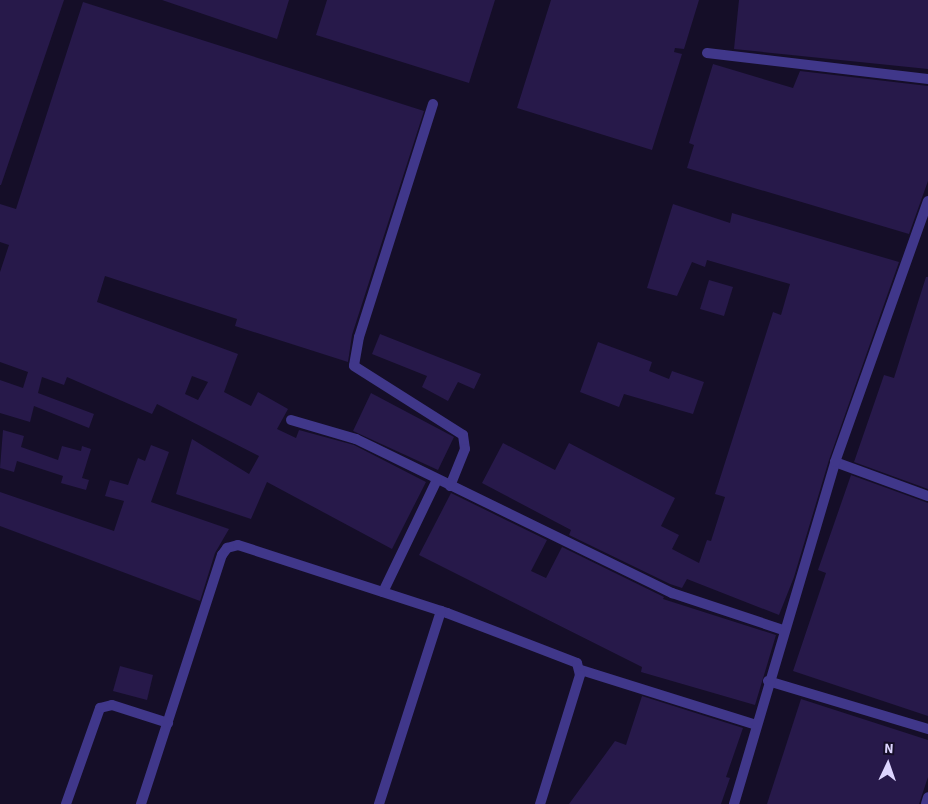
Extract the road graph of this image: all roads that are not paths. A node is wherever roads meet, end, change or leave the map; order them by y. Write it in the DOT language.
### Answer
graph roads {
  1 [pos="707,53"];
  2 [pos="928,79"];
  3 [pos="433,104"];
  4 [pos="928,201"];
  5 [pos="291,420"];
  6 [pos="836,462"];
  7 [pos="437,480"];
  8 [pos="450,486"];
  9 [pos="928,496"];
  10 [pos="383,592"];
  11 [pos="441,611"];
  12 [pos="783,630"];
  13 [pos="581,670"];
  14 [pos="768,681"];
  15 [pos="168,723"];
  16 [pos="756,725"];
  17 [pos="928,728"];
  18 [pos="928,797"];
  19 [pos="66,804"];
  20 [pos="141,804"];
  21 [pos="379,804"];
  22 [pos="540,804"];
  23 [pos="734,804"];
  24 [pos="926,804"];
  1 -- 2 [label="lane"];
  3 -- 8 [label="lane"];
  4 -- 6 [label="lane"];
  5 -- 7 [label="lane"];
  6 -- 9 [label="lane"];
  6 -- 12 [label="lane"];
  7 -- 8 [label="lane"];
  7 -- 10 [label="lane"];
  8 -- 12 [label="lane"];
  10 -- 11 [label="lane"];
  10 -- 15 [label="lane"];
  11 -- 13 [label="lane"];
  11 -- 21 [label="lane"];
  12 -- 14 [label="lane"];
  13 -- 16 [label="lane"];
  13 -- 22 [label="lane"];
  14 -- 16 [label="lane"];
  14 -- 17 [label="lane"];
  15 -- 19 [label="lane"];
  15 -- 20 [label="lane"];
  16 -- 23 [label="lane"];
  18 -- 24 [label="lane"];
}
